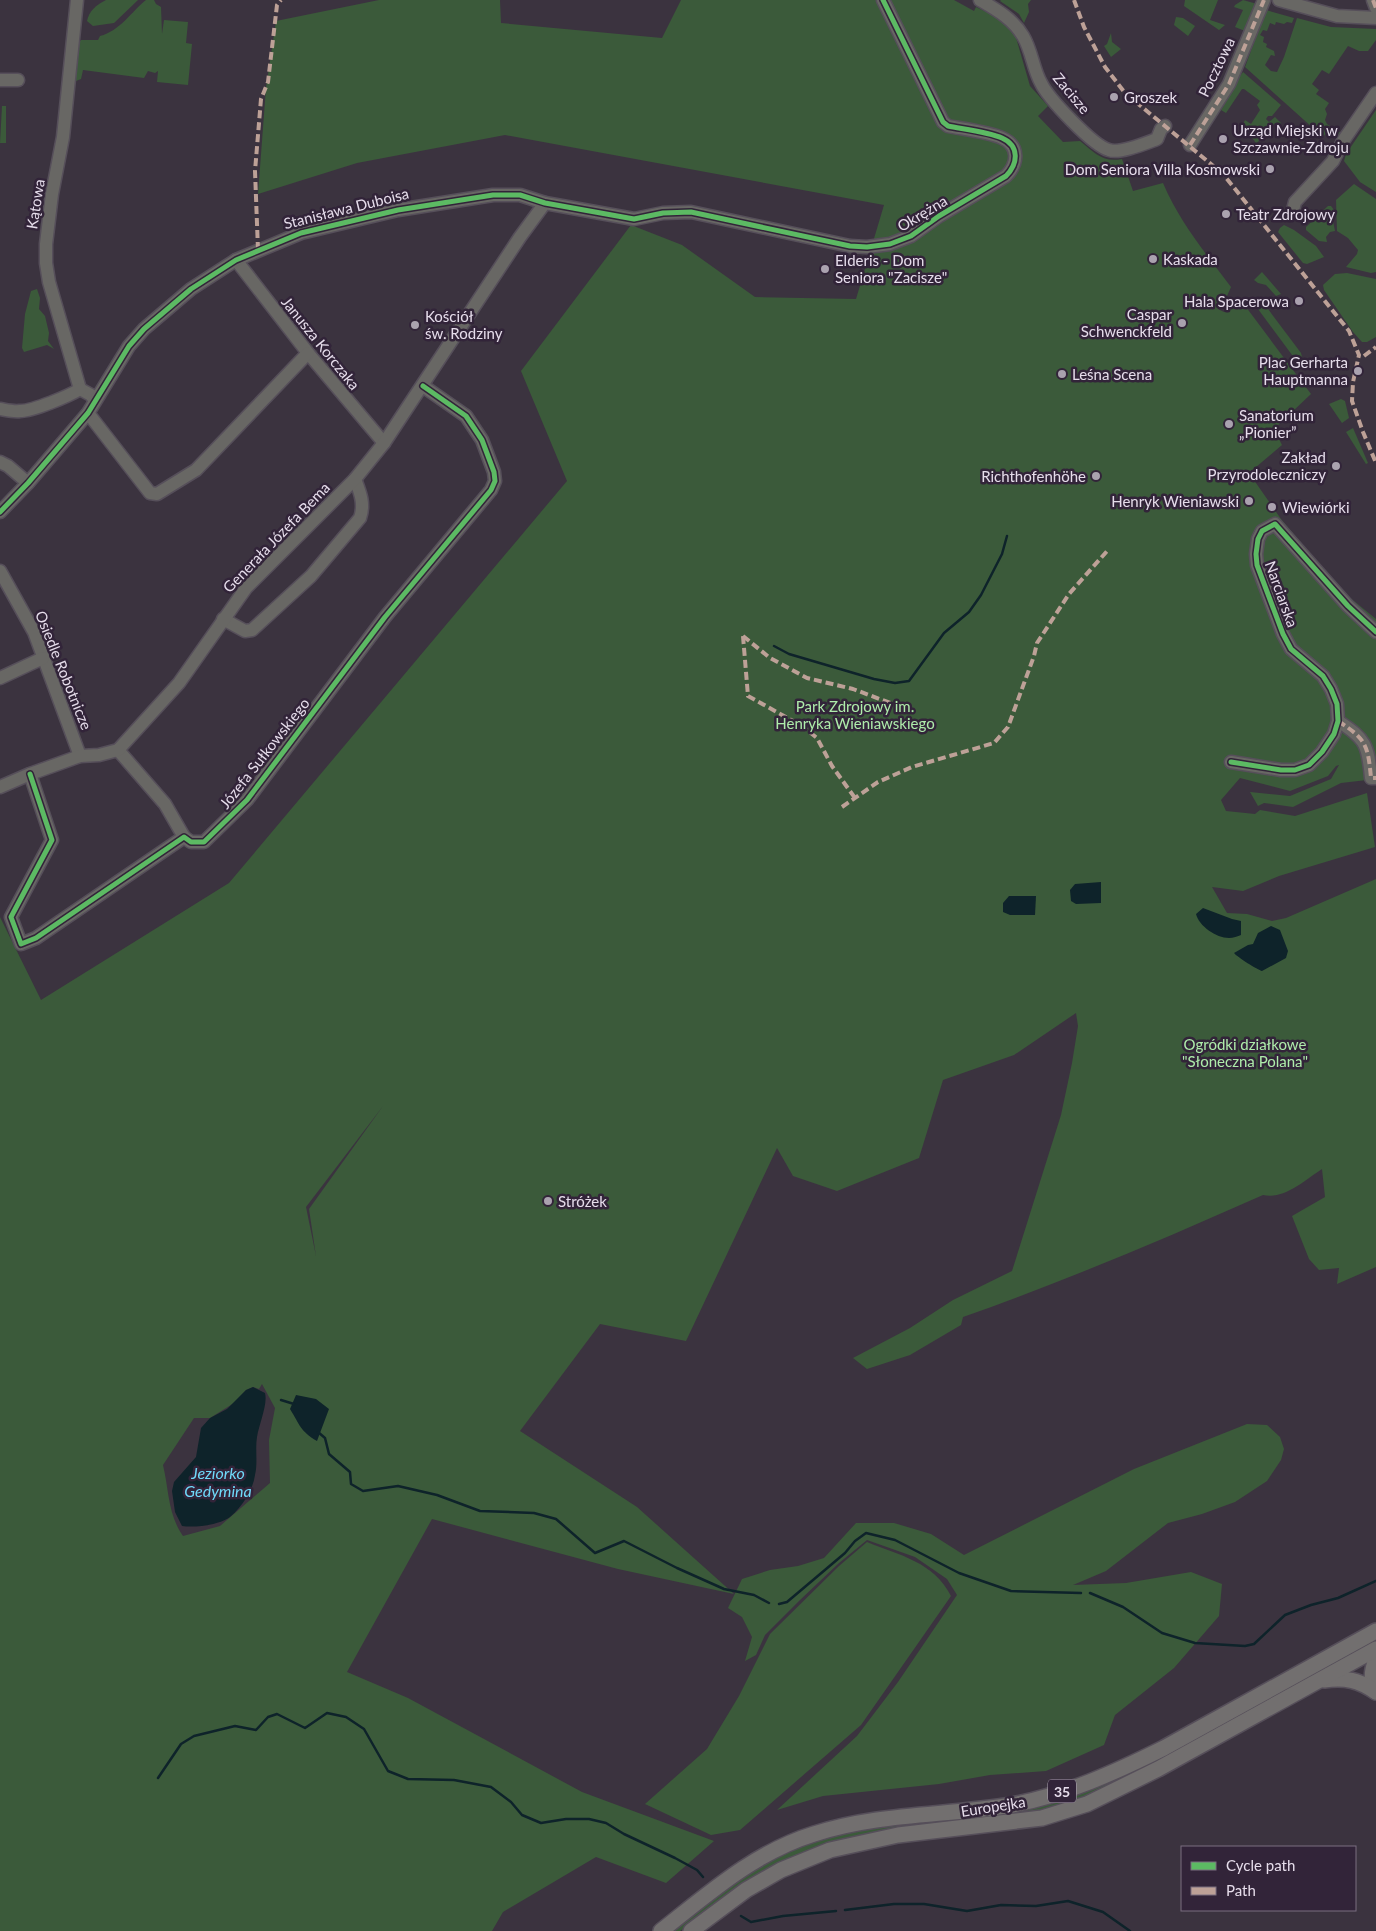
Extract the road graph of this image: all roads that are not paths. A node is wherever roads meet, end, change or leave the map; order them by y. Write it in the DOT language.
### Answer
graph roads {
  1 [pos="77,0"];
  2 [pos="883,0"];
  3 [pos="980,0"];
  4 [pos="1264,0"];
  5 [pos="1279,0"];
  6 [pos="1373,0"];
  7 [pos="1376,8"];
  8 [pos="1376,18"];
  9 [pos="0,80"];
  10 [pos="18,80"];
  11 [pos="1376,93"];
  12 [pos="1165,126"];
  13 [pos="1190,145"];
  14 [pos="545,203"];
  15 [pos="1293,210"];
  16 [pos="236,260"];
  17 [pos="308,353"];
  18 [pos="423,386"];
  19 [pos="80,389"];
  20 [pos="96,401"];
  21 [pos="0,409"];
  22 [pos="88,413"];
  23 [pos="384,443"];
  24 [pos="0,462"];
  25 [pos="355,479"];
  26 [pos="28,483"];
  27 [pos="0,512"];
  28 [pos="0,571"];
  29 [pos="5,590"];
  30 [pos="223,619"];
  31 [pos="1376,632"];
  32 [pos="43,658"];
  33 [pos="0,678"];
  34 [pos="1338,721"];
  35 [pos="118,750"];
  36 [pos="80,756"];
  37 [pos="1230,762"];
  38 [pos="30,774"];
  39 [pos="1376,778"];
  40 [pos="0,787"];
  41 [pos="184,837"];
  42 [pos="1376,1631"];
  43 [pos="1376,1649"];
  44 [pos="1376,1660"];
  45 [pos="1318,1681"];
  46 [pos="1376,1692"];
  47 [pos="661,1931"];
  48 [pos="691,1931"];
  1 -- 19 [label="street, Kątowa"];
  2 -- 14 [label="street, Okrężna"];
  3 -- 12 [label="street, Zacisze"];
  4 -- 13 [label="street, Pocztowa"];
  5 -- 8 [label="street"];
  6 -- 7 [label="street"];
  9 -- 10 [label="street"];
  11 -- 15 [label="street"];
  14 -- 16 [label="street, Stanisława Duboisa"];
  14 -- 18 [label="street, Generała Józefa Bema"];
  16 -- 17 [label="street, Janusza Korczaka"];
  16 -- 20 [label="street, Stanisława Duboisa"];
  17 -- 22 [label="street"];
  17 -- 23 [label="street, Janusza Korczaka"];
  18 -- 23 [label="street, Generała Józefa Bema"];
  18 -- 41 [label="street, Józefa Sułkowskiego"];
  19 -- 20 [label="street"];
  19 -- 21 [label="street"];
  20 -- 22 [label="street, Stanisława Duboisa"];
  22 -- 26 [label="street, Stanisława Duboisa"];
  23 -- 25 [label="street, Generała Józefa Bema"];
  24 -- 26 [label="street"];
  25 -- 30 [label="street, Generała Józefa Bema"];
  25 -- 30 [label="street"];
  26 -- 27 [label="street, Stanisława Duboisa"];
  28 -- 29 [label="street, Osiedle Robotnicze"];
  29 -- 32 [label="street, Osiedle Robotnicze"];
  30 -- 35 [label="street, Generała Józefa Bema"];
  31 -- 34 [label="street, Narciarska"];
  32 -- 33 [label="street"];
  32 -- 36 [label="street, Osiedle Robotnicze"];
  34 -- 37 [label="street"];
  34 -- 39 [label="street"];
  35 -- 36 [label="street"];
  35 -- 41 [label="street"];
  36 -- 38 [label="street"];
  38 -- 40 [label="street"];
  38 -- 41 [label="street"];
  42 -- 47 [label="main road, Europejka / 35"];
  43 -- 45 [label="main road, Europejka / 35"];
  44 -- 46 [label="main road"];
  45 -- 46 [label="main road"];
  45 -- 48 [label="main road, Europejka / 35"];
}
